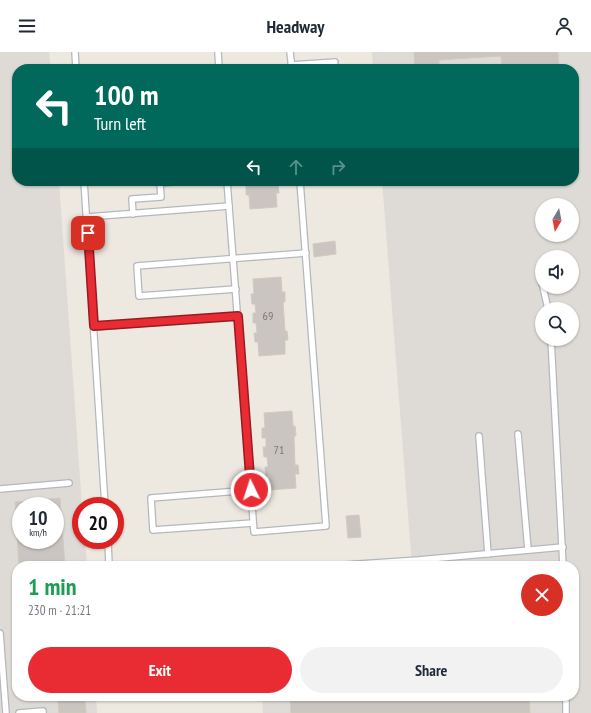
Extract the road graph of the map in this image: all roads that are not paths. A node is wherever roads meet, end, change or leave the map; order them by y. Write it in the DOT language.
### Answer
graph roads {
  1 [pos="75,52"];
  2 [pos="218,52"];
  3 [pos="290,52"];
  4 [pos="335,62"];
  5 [pos="76,64"];
  6 [pos="219,64"];
  7 [pos="291,64"];
  8 [pos="317,64"];
  9 [pos="84,186"];
  10 [pos="160,186"];
  11 [pos="227,186"];
  12 [pos="300,186"];
  13 [pos="229,206"];
  14 [pos="133,214"];
  15 [pos="87,217"];
  16 [pos="306,254"];
  17 [pos="233,259"];
  18 [pos="236,289"];
  19 [pos="238,316"];
  20 [pos="94,326"];
  21 [pos="551,346"];
  22 [pos="518,434"];
  23 [pos="479,436"];
  24 [pos="70,483"];
  25 [pos="0,489"];
  26 [pos="251,490"];
  27 [pos="105,497"];
  28 [pos="253,523"];
  29 [pos="562,546"];
  30 [pos="108,549"];
  31 [pos="528,550"];
  32 [pos="488,554"];
  33 [pos="109,561"];
  34 [pos="403,561"];
  35 [pos="563,561"];
  36 [pos="0,633"];
  37 [pos="566,701"];
  38 [pos="6,713"];
  39 [pos="19,713"];
  40 [pos="43,713"];
  41 [pos="566,713"];
  1 -- 5 [label="lane"];
  2 -- 6 [label="lane"];
  3 -- 7 [label="lane"];
  4 -- 8 [label="lane"];
  9 -- 15 [label="lane"];
  10 -- 14 [label="lane"];
  11 -- 13 [label="lane"];
  12 -- 16 [label="lane"];
  13 -- 14 [label="lane"];
  13 -- 17 [label="lane"];
  14 -- 15 [label="lane"];
  15 -- 20 [label="lane"];
  16 -- 17 [label="lane"];
  16 -- 28 [label="lane"];
  17 -- 18 [label="lane"];
  17 -- 18 [label="lane"];
  18 -- 19 [label="lane"];
  19 -- 20 [label="lane"];
  19 -- 26 [label="lane"];
  20 -- 27 [label="lane"];
  21 -- 29 [label="lane"];
  22 -- 31 [label="lane"];
  23 -- 32 [label="lane"];
  24 -- 25 [label="lane"];
  26 -- 28 [label="lane"];
  26 -- 28 [label="lane"];
  29 -- 31 [label="lane"];
  29 -- 35 [label="lane"];
  30 -- 33 [label="lane"];
  31 -- 32 [label="lane"];
  32 -- 34 [label="lane"];
  36 -- 38 [label="lane"];
  37 -- 41 [label="lane"];
  39 -- 40 [label="lane"];
}
